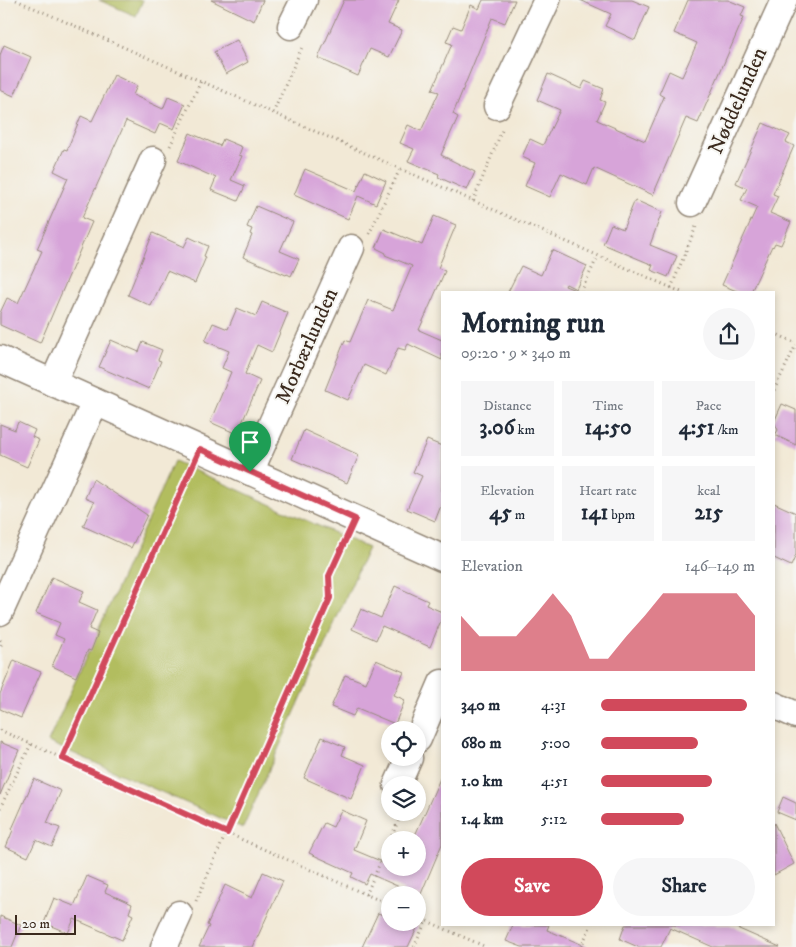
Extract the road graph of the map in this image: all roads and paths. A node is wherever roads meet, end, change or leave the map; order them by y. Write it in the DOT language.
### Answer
graph roads {
  1 [pos="16,0"];
  2 [pos="304,0"];
  3 [pos="547,0"];
  4 [pos="784,0"];
  5 [pos="291,26"];
  6 [pos="200,82"];
  7 [pos="497,106"];
  8 [pos="273,113"];
  9 [pos="153,160"];
  10 [pos="400,169"];
  11 [pos="473,201"];
  12 [pos="692,203"];
  13 [pos="351,248"];
  14 [pos="598,256"];
  15 [pos="671,288"];
  16 [pos="581,291"];
  17 [pos="678,291"];
  18 [pos="775,334"];
  19 [pos="796,344"];
  20 [pos="0,359"];
  21 [pos="52,383"];
  22 [pos="775,388"];
  23 [pos="95,402"];
  24 [pos="200,449"];
  25 [pos="250,472"];
  26 [pos="355,519"];
  27 [pos="441,558"];
  28 [pos="0,612"];
  29 [pos="0,640"];
  30 [pos="0,647"];
  31 [pos="441,685"];
  32 [pos="775,706"];
  33 [pos="796,715"];
  34 [pos="426,721"];
  35 [pos="0,730"];
  36 [pos="30,744"];
  37 [pos="62,758"];
  38 [pos="0,808"];
  39 [pos="399,821"];
  40 [pos="227,833"];
  41 [pos="366,895"];
  42 [pos="381,901"];
  43 [pos="179,914"];
  44 [pos="426,921"];
  45 [pos="590,926"];
  46 [pos="421,931"];
  47 [pos="164,947"];
  48 [pos="414,947"];
  49 [pos="486,947"];
  50 [pos="581,947"];
  1 -- 6 [label="path"];
  2 -- 5 [label="street"];
  3 -- 7 [label="street"];
  4 -- 12 [label="street, Nøddelunden"];
  5 -- 8 [label="path"];
  6 -- 8 [label="path"];
  6 -- 9 [label="path"];
  7 -- 11 [label="path"];
  8 -- 10 [label="path"];
  9 -- 21 [label="street"];
  10 -- 11 [label="path"];
  10 -- 13 [label="path"];
  11 -- 14 [label="path"];
  12 -- 15 [label="path"];
  13 -- 25 [label="street, Morbærlunden"];
  14 -- 15 [label="path"];
  14 -- 16 [label="path"];
  15 -- 17 [label="path"];
  18 -- 19 [label="path"];
  19 -- 22 [label="path"];
  20 -- 21 [label="street"];
  21 -- 23 [label="street"];
  23 -- 24 [label="street"];
  23 -- 28 [label="street"];
  24 -- 25 [label="street"];
  24 -- 37 [label="path"];
  25 -- 26 [label="street"];
  26 -- 27 [label="street"];
  26 -- 40 [label="path"];
  29 -- 30 [label="path"];
  31 -- 34 [label="street"];
  32 -- 33 [label="street"];
  35 -- 36 [label="path"];
  36 -- 37 [label="path"];
  36 -- 38 [label="path"];
  37 -- 40 [label="path"];
  39 -- 41 [label="path"];
  40 -- 41 [label="path"];
  40 -- 43 [label="path"];
  41 -- 42 [label="path"];
  43 -- 47 [label="street"];
  44 -- 49 [label="path"];
  45 -- 50 [label="path"];
  46 -- 48 [label="path"];
}
